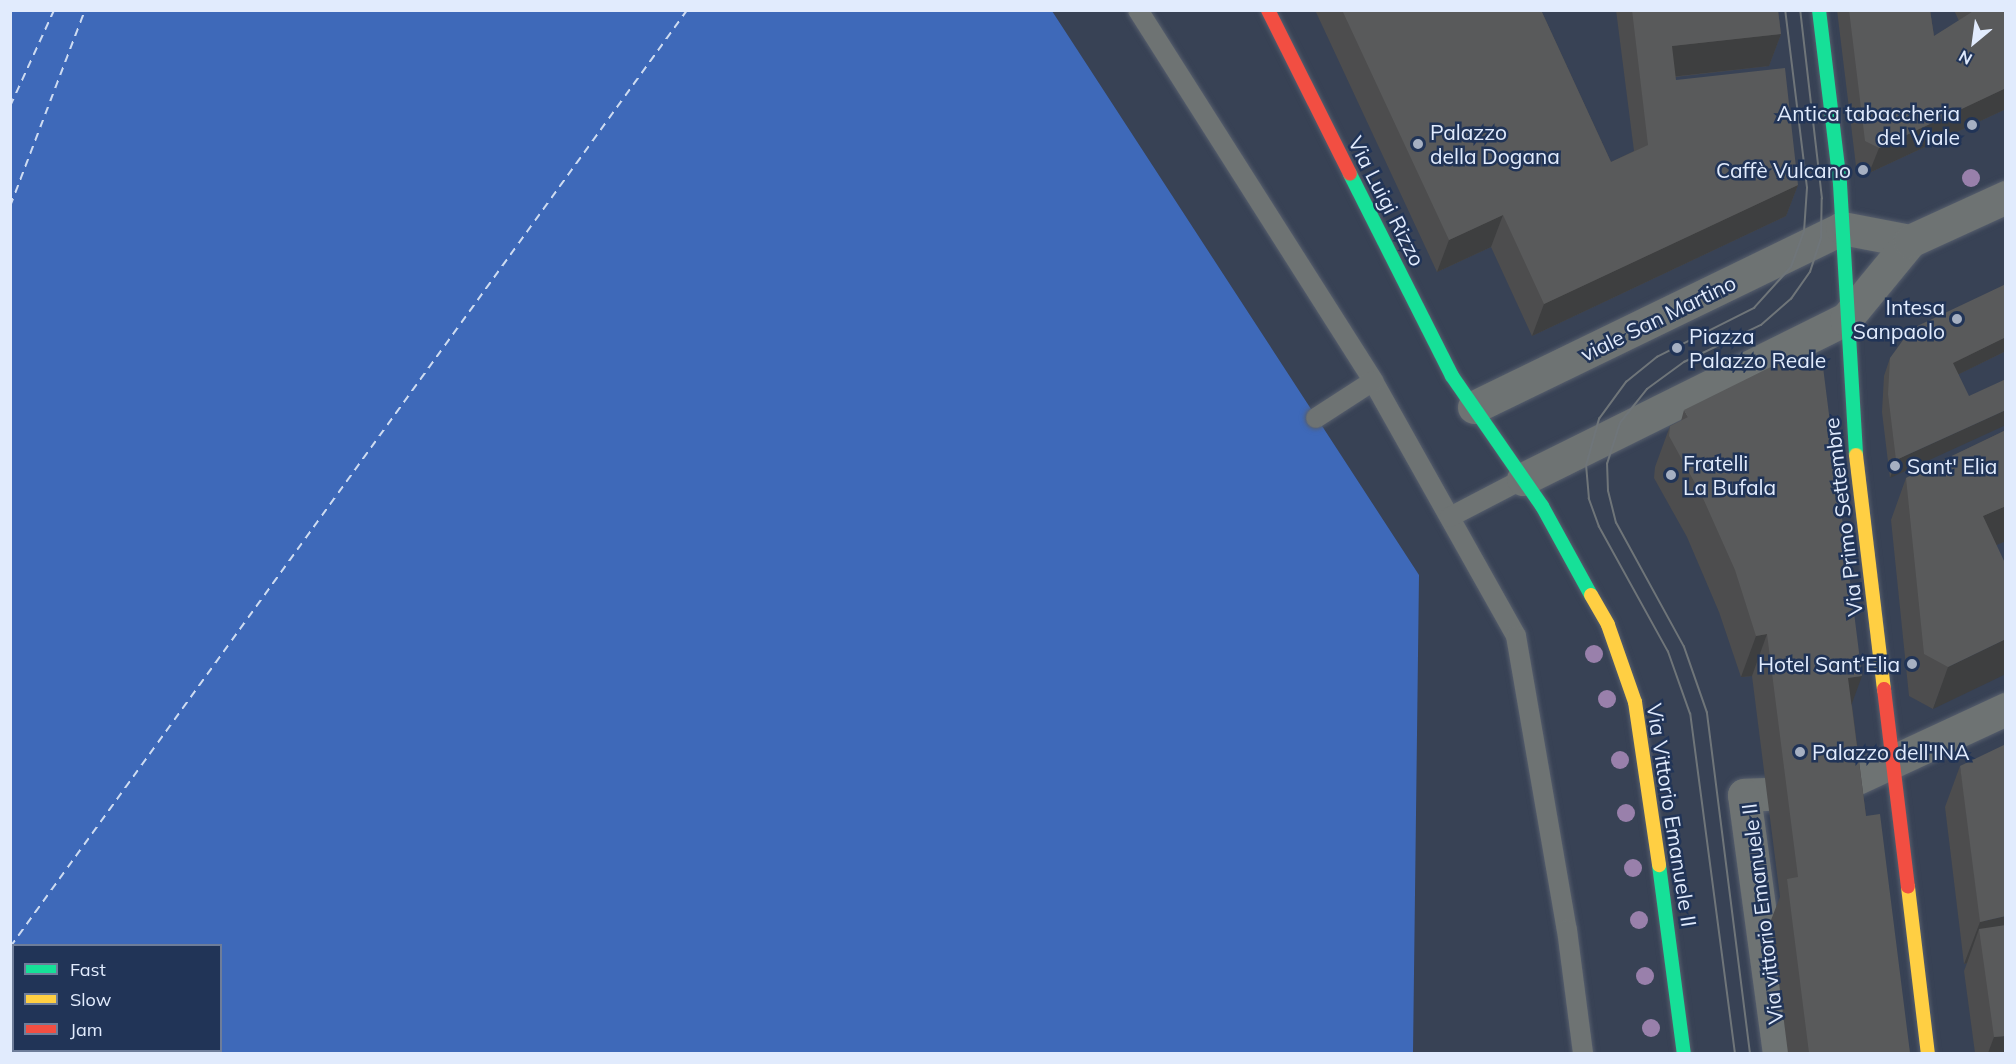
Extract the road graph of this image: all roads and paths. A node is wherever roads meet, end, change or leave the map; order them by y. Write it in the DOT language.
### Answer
graph roads {
  1 [pos="1138,10"];
  2 [pos="1268,10"];
  3 [pos="1819,10"];
  4 [pos="2006,197"];
  5 [pos="1842,228"];
  6 [pos="1910,241"];
  7 [pos="1846,319"];
  8 [pos="1373,381"];
  9 [pos="1474,407"];
  10 [pos="1316,418"];
  11 [pos="1523,479"];
  12 [pos="1450,517"];
  13 [pos="2006,709"];
  14 [pos="1894,761"];
  15 [pos="1842,785"];
  16 [pos="1767,794"];
  17 [pos="1583,1053"];
  18 [pos="1684,1053"];
  19 [pos="1779,1053"];
  20 [pos="1928,1053"];
  1 -- 8 [label="lane"];
  2 -- 9 [label="main road, Via Luigi Rizzo"];
  3 -- 5 [label="main road, Via Primo Settembre"];
  4 -- 6 [label="street"];
  5 -- 6 [label="street"];
  5 -- 7 [label="main road, Via Primo Settembre"];
  5 -- 9 [label="street, viale San Martino"];
  6 -- 7 [label="street"];
  7 -- 11 [label="street"];
  7 -- 14 [label="main road, Via Primo Settembre"];
  8 -- 10 [label="lane"];
  8 -- 12 [label="lane"];
  9 -- 11 [label="main road, Via Vittorio Emanuele II"];
  11 -- 12 [label="lane"];
  11 -- 18 [label="main road, Via Vittorio Emanuele II"];
  12 -- 17 [label="lane"];
  13 -- 14 [label="street"];
  14 -- 15 [label="street"];
  14 -- 20 [label="main road, Via Primo Settembre"];
  16 -- 19 [label="street, Via vittorio Emanuele II"];
}
